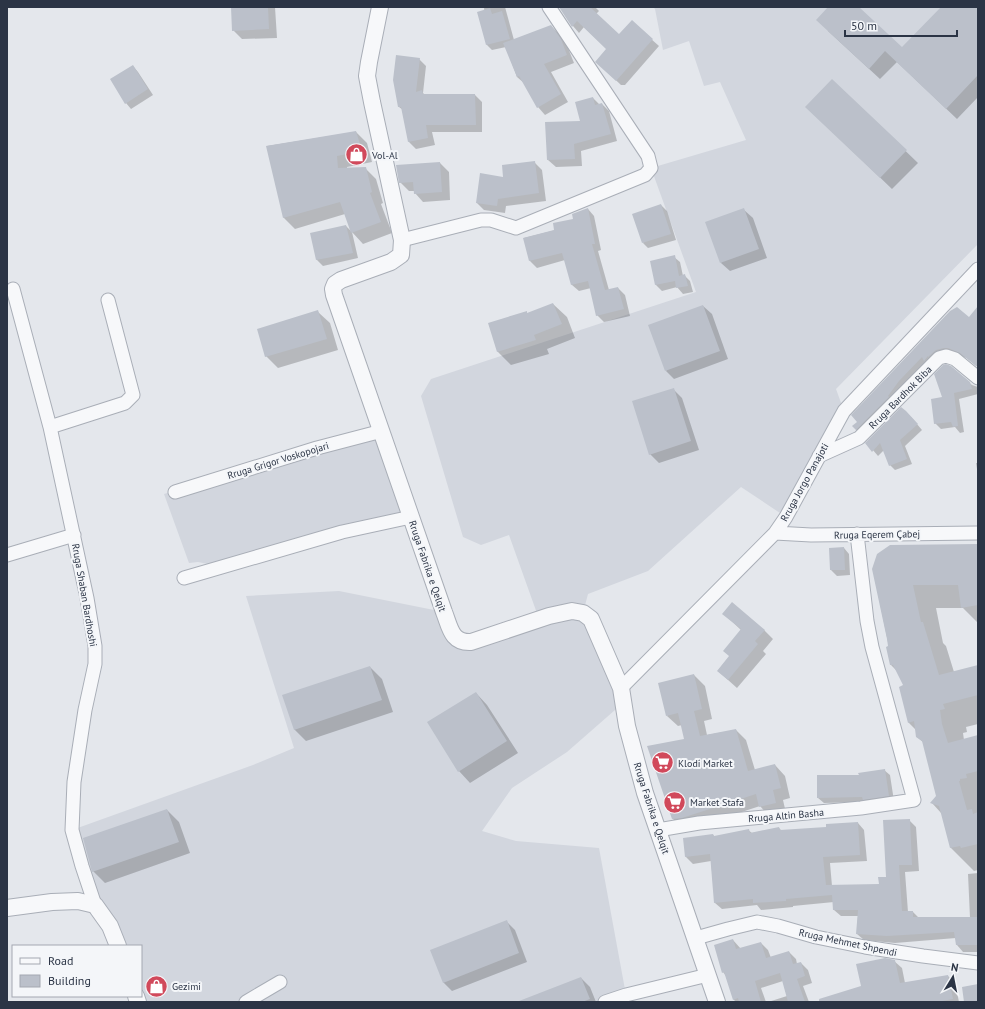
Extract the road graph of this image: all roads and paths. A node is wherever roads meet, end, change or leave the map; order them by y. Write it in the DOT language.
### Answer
graph roads {
  1 [pos="380,7"];
  2 [pos="548,7"];
  3 [pos="402,240"];
  4 [pos="978,269"];
  5 [pos="13,289"];
  6 [pos="108,300"];
  7 [pos="978,378"];
  8 [pos="50,427"];
  9 [pos="382,431"];
  10 [pos="819,456"];
  11 [pos="175,492"];
  12 [pos="412,517"];
  13 [pos="775,533"];
  14 [pos="978,533"];
  15 [pos="857,534"];
  16 [pos="74,535"];
  17 [pos="7,555"];
  18 [pos="184,578"];
  19 [pos="621,688"];
  20 [pos="658,830"];
  21 [pos="95,905"];
  22 [pos="7,908"];
  23 [pos="696,938"];
  24 [pos="118,945"];
  25 [pos="978,963"];
  26 [pos="708,975"];
  27 [pos="280,982"];
  28 [pos="246,1002"];
  29 [pos="605,1002"];
  30 [pos="717,1002"];
  1 -- 3 [label="street, Rruga Fabrika e Qelqit"];
  2 -- 3 [label="street"];
  3 -- 9 [label="street, Rruga Fabrika e Qelqit"];
  4 -- 10 [label="street, Rruga Jorgo Panajoti"];
  5 -- 8 [label="street, Rruga Shaban Bardhoshi"];
  6 -- 8 [label="street"];
  7 -- 10 [label="street, Rruga Bardhok Biba"];
  8 -- 16 [label="street, Rruga Shaban Bardhoshi"];
  9 -- 11 [label="street, Rruga Grigor Voskopojari"];
  9 -- 12 [label="street, Rruga Fabrika e Qelqit"];
  10 -- 13 [label="street, Rruga Jorgo Panajoti"];
  12 -- 18 [label="street"];
  12 -- 19 [label="street, Rruga Fabrika e Qelqit"];
  13 -- 15 [label="street, Rruga Eqerem Çabej"];
  13 -- 19 [label="street, Rruga Jorgo Panajoti"];
  14 -- 15 [label="street, Rruga Eqerem Çabej"];
  15 -- 20 [label="street, Rruga Altin Basha"];
  16 -- 17 [label="street"];
  16 -- 21 [label="street, Rruga Shaban Bardhoshi"];
  19 -- 20 [label="street, Rruga Fabrika e Qelqit"];
  20 -- 23 [label="street, Rruga Fabrika e Qelqit"];
  21 -- 22 [label="street"];
  21 -- 24 [label="street, Rruga Shaban Bardhoshi"];
  23 -- 25 [label="street, Rruga Mehmet Shpendi"];
  23 -- 26 [label="street, Rruga Fabrika e Qelqit"];
  26 -- 29 [label="street"];
  26 -- 30 [label="street, Rruga Fabrika e Qelqit"];
  27 -- 28 [label="street"];
}
